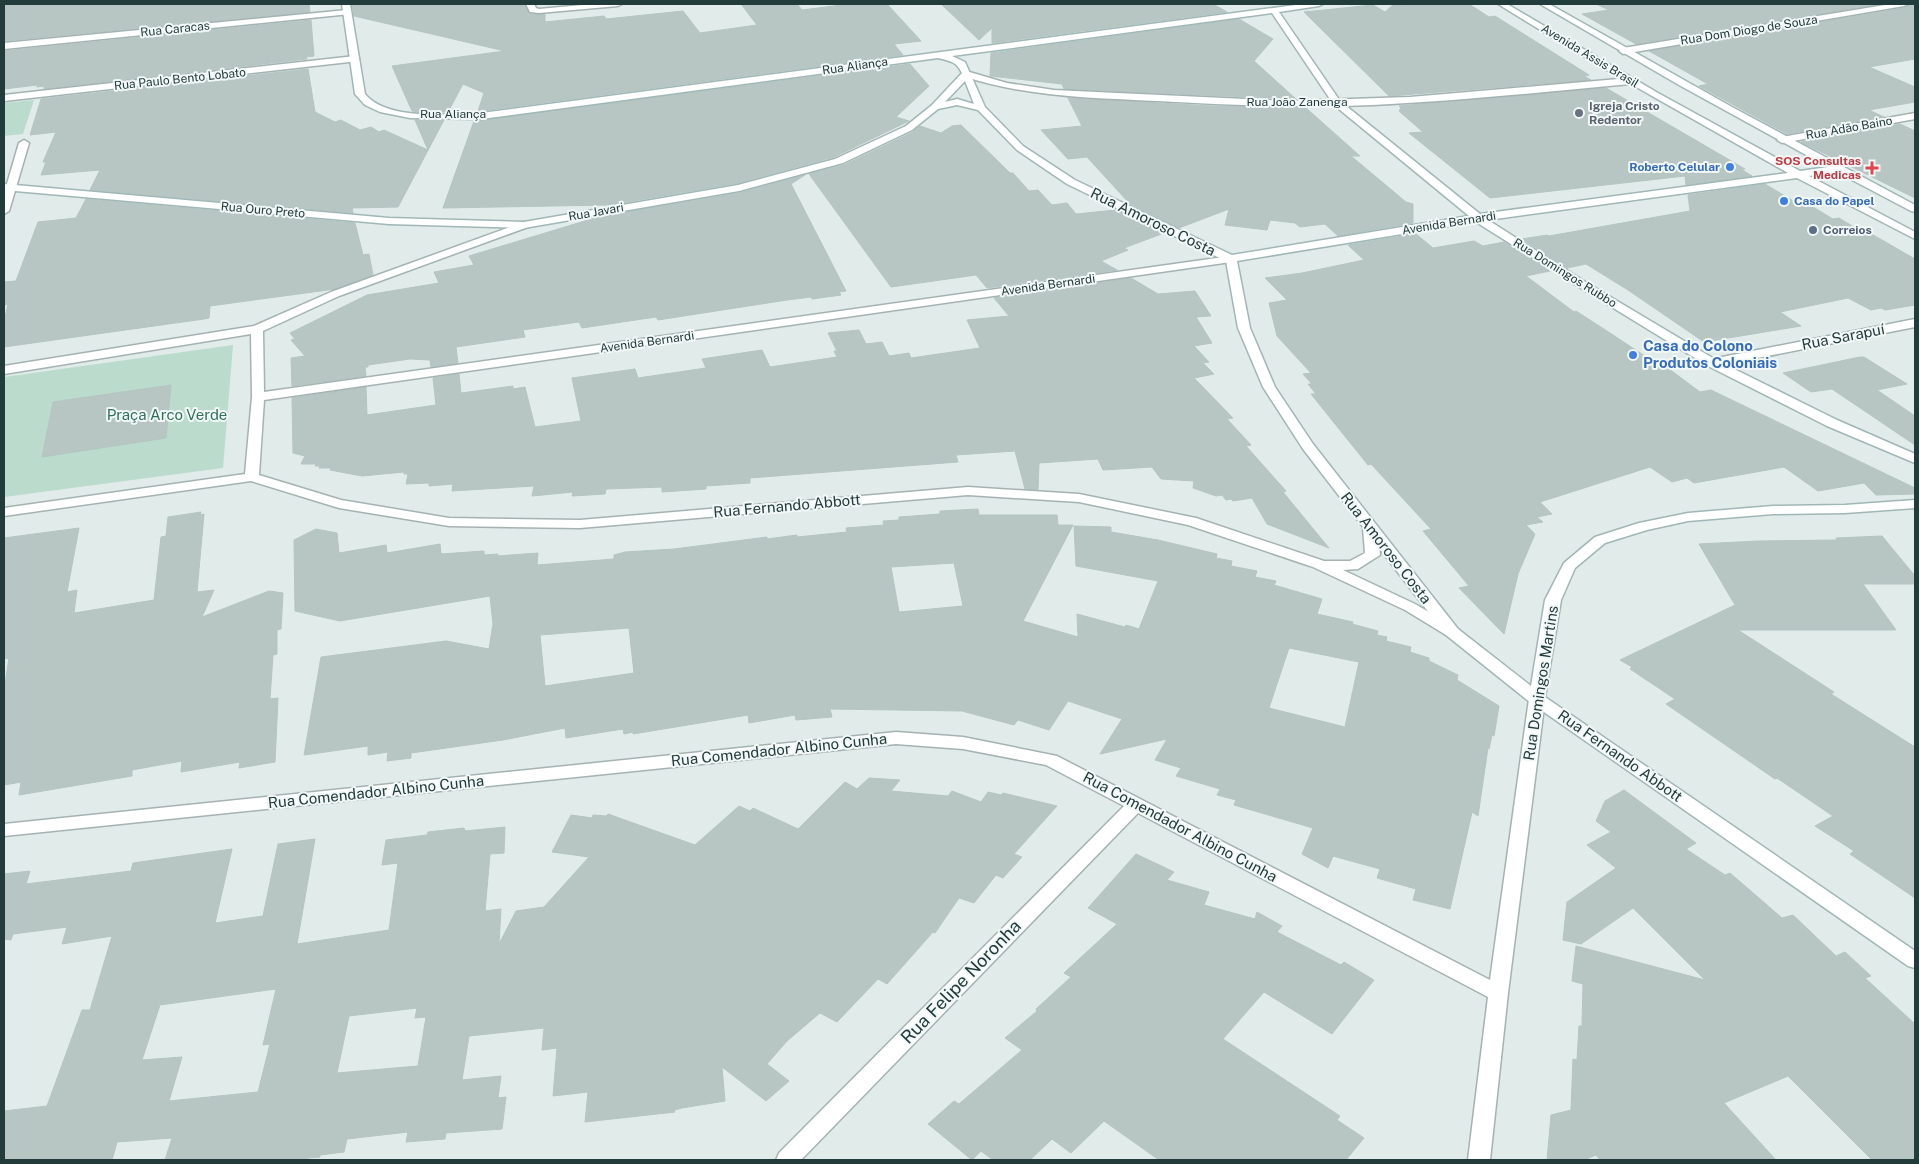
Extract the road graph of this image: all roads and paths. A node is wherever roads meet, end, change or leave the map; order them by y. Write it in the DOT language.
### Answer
graph roads {
  1 [pos="618,4"];
  2 [pos="1319,4"];
  3 [pos="1502,4"];
  4 [pos="1544,4"];
  5 [pos="1904,4"];
  6 [pos="1909,4"];
  7 [pos="1915,6"];
  8 [pos="533,7"];
  9 [pos="346,8"];
  10 [pos="1274,10"];
  11 [pos="4,46"];
  12 [pos="980,50"];
  13 [pos="1623,51"];
  14 [pos="935,56"];
  15 [pos="355,59"];
  16 [pos="964,69"];
  17 [pos="1630,81"];
  18 [pos="4,98"];
  19 [pos="1337,103"];
  20 [pos="935,107"];
  21 [pos="982,108"];
  22 [pos="1915,116"];
  23 [pos="1782,140"];
  24 [pos="24,143"];
  25 [pos="1838,169"];
  26 [pos="1799,175"];
  27 [pos="8,186"];
  28 [pos="1915,209"];
  29 [pos="4,211"];
  30 [pos="1478,218"];
  31 [pos="524,225"];
  32 [pos="1915,236"];
  33 [pos="1231,259"];
  34 [pos="1915,323"];
  35 [pos="257,329"];
  36 [pos="1712,363"];
  37 [pos="4,370"];
  38 [pos="258,397"];
  39 [pos="1915,459"];
  40 [pos="252,477"];
  41 [pos="1915,504"];
  42 [pos="4,512"];
  43 [pos="1370,528"];
  44 [pos="1318,564"];
  45 [pos="1452,632"];
  46 [pos="1537,699"];
  47 [pos="1136,804"];
  48 [pos="4,830"];
  49 [pos="1915,961"];
  50 [pos="1498,993"];
  51 [pos="787,1160"];
  52 [pos="1479,1160"];
  1 -- 8 [label="street"];
  2 -- 10 [label="street, Rua Aliança"];
  3 -- 17 [label="street, Avenida Assis Brasil"];
  4 -- 13 [label="street, Avenida Assis Brasil"];
  5 -- 13 [label="street, Rua Dom Diogo de Souza"];
  6 -- 7 [label="street"];
  9 -- 11 [label="street, Rua Caracas"];
  9 -- 15 [label="street, Rua Aliança"];
  10 -- 12 [label="street, Rua Aliança"];
  10 -- 19 [label="street, Rua Domingos Rubbo"];
  12 -- 14 [label="street, Rua Aliança"];
  12 -- 16 [label="street"];
  13 -- 23 [label="street, Avenida Assis Brasil"];
  14 -- 15 [label="street, Rua Aliança"];
  14 -- 16 [label="street"];
  15 -- 18 [label="street, Rua Paulo Bento Lobato"];
  16 -- 19 [label="street, Rua João Zanenga"];
  16 -- 20 [label="street, Rua Javari"];
  16 -- 21 [label="street, Rua Amoroso Costa"];
  17 -- 19 [label="street, Rua João Zanenga"];
  17 -- 26 [label="street, Avenida Assis Brasil"];
  19 -- 30 [label="street, Rua Domingos Rubbo"];
  20 -- 21 [label="street, Rua Javari"];
  20 -- 31 [label="street, Rua Javari"];
  21 -- 33 [label="street, Rua Amoroso Costa"];
  22 -- 23 [label="street, Rua Adão Baino"];
  23 -- 25 [label="street, Avenida Assis Brasil"];
  24 -- 27 [label="street"];
  25 -- 26 [label="street, Avenida Bernardi"];
  25 -- 28 [label="street, Avenida Assis Brasil"];
  26 -- 30 [label="street, Avenida Bernardi"];
  26 -- 32 [label="street, Avenida Assis Brasil"];
  27 -- 29 [label="street"];
  27 -- 31 [label="street, Rua Ouro Preto"];
  30 -- 33 [label="street, Avenida Bernardi"];
  30 -- 36 [label="street, Rua Domingos Rubbo"];
  31 -- 35 [label="street, Rua Javari"];
  33 -- 38 [label="street, Avenida Bernardi"];
  33 -- 43 [label="street, Rua Amoroso Costa"];
  34 -- 36 [label="street, Rua Sarapuí"];
  35 -- 37 [label="street"];
  35 -- 38 [label="street"];
  36 -- 39 [label="street, Rua Domingos Rubbo"];
  38 -- 40 [label="street"];
  40 -- 42 [label="street"];
  40 -- 44 [label="street, Rua Fernando Abbott"];
  41 -- 46 [label="street, Rua Domingos Martins"];
  43 -- 44 [label="street, Rua Fernando Abbott"];
  43 -- 45 [label="street, Rua Amoroso Costa"];
  44 -- 45 [label="street, Rua Fernando Abbott"];
  45 -- 46 [label="street, Rua Fernando Abbott"];
  46 -- 49 [label="street, Rua Fernando Abbott"];
  46 -- 50 [label="street, Rua Domingos Martins"];
  47 -- 48 [label="street, Rua Comendador Albino Cunha"];
  47 -- 50 [label="street, Rua Comendador Albino Cunha"];
  47 -- 51 [label="street, Rua Felipe Noronha"];
  50 -- 52 [label="street, Rua Domingos Martins"];
}
